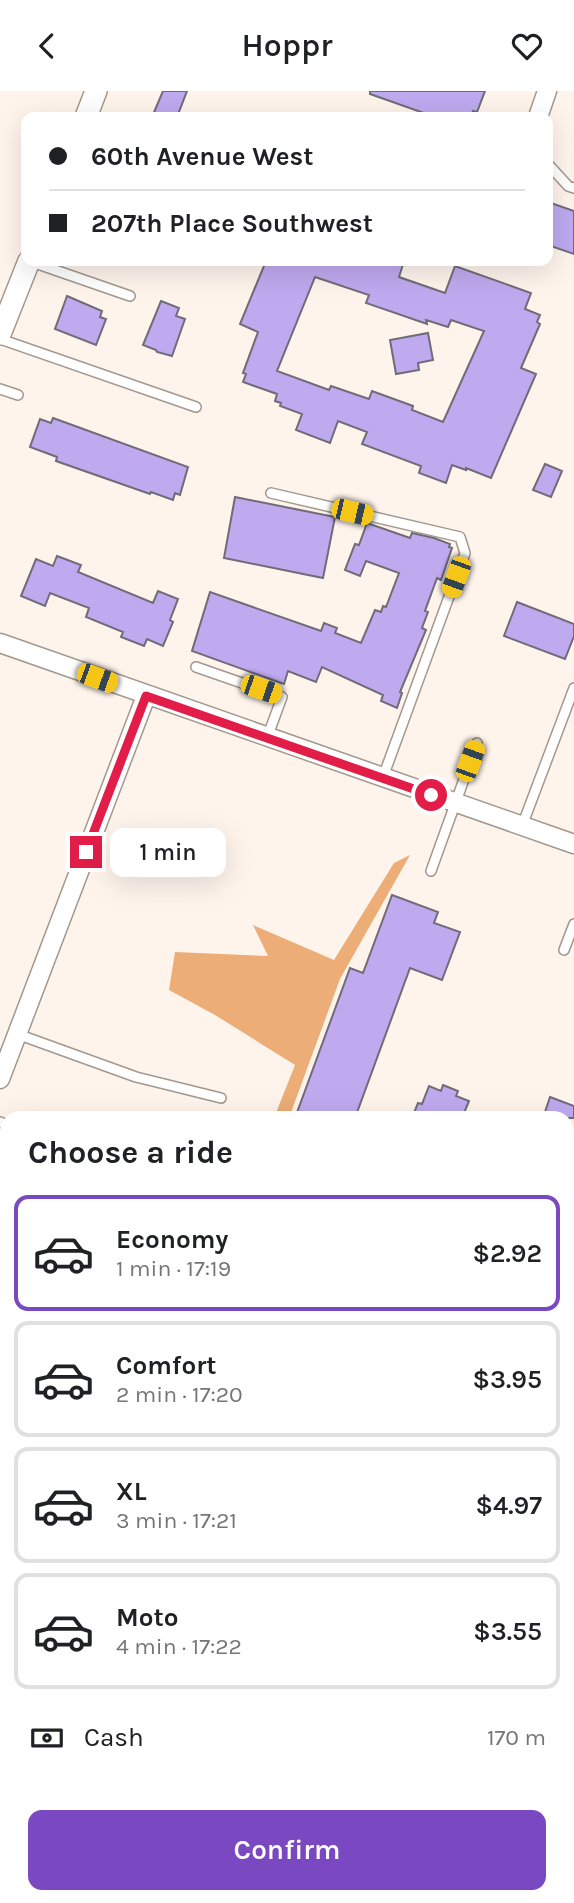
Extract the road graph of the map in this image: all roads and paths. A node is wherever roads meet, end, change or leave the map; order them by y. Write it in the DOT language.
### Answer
graph roads {
  1 [pos="96,91"];
  2 [pos="547,91"];
  3 [pos="88,112"];
  4 [pos="540,112"];
  5 [pos="553,169"];
  6 [pos="574,188"];
  7 [pos="27,266"];
  8 [pos="43,266"];
  9 [pos="130,296"];
  10 [pos="0,337"];
  11 [pos="0,389"];
  12 [pos="18,395"];
  13 [pos="196,407"];
  14 [pos="271,493"];
  15 [pos="0,643"];
  16 [pos="196,667"];
  17 [pos="574,688"];
  18 [pos="146,696"];
  19 [pos="267,738"];
  20 [pos="477,743"];
  21 [pos="382,778"];
  22 [pos="455,803"];
  23 [pos="522,826"];
  24 [pos="574,844"];
  25 [pos="431,871"];
  26 [pos="574,924"];
  27 [pos="564,950"];
  28 [pos="17,1034"];
  29 [pos="0,1079"];
  30 [pos="221,1098"];
  1 -- 3 [label="street"];
  2 -- 4 [label="street"];
  5 -- 6 [label="lane"];
  7 -- 10 [label="street"];
  8 -- 9 [label="lane"];
  10 -- 13 [label="lane"];
  11 -- 12 [label="lane"];
  14 -- 21 [label="lane"];
  15 -- 18 [label="street"];
  16 -- 19 [label="lane"];
  17 -- 23 [label="lane"];
  18 -- 19 [label="street"];
  18 -- 28 [label="street"];
  19 -- 21 [label="street"];
  20 -- 22 [label="lane"];
  21 -- 22 [label="street"];
  22 -- 23 [label="street"];
  22 -- 25 [label="lane"];
  23 -- 24 [label="street"];
  26 -- 27 [label="lane"];
  28 -- 29 [label="street"];
  28 -- 30 [label="lane"];
}
